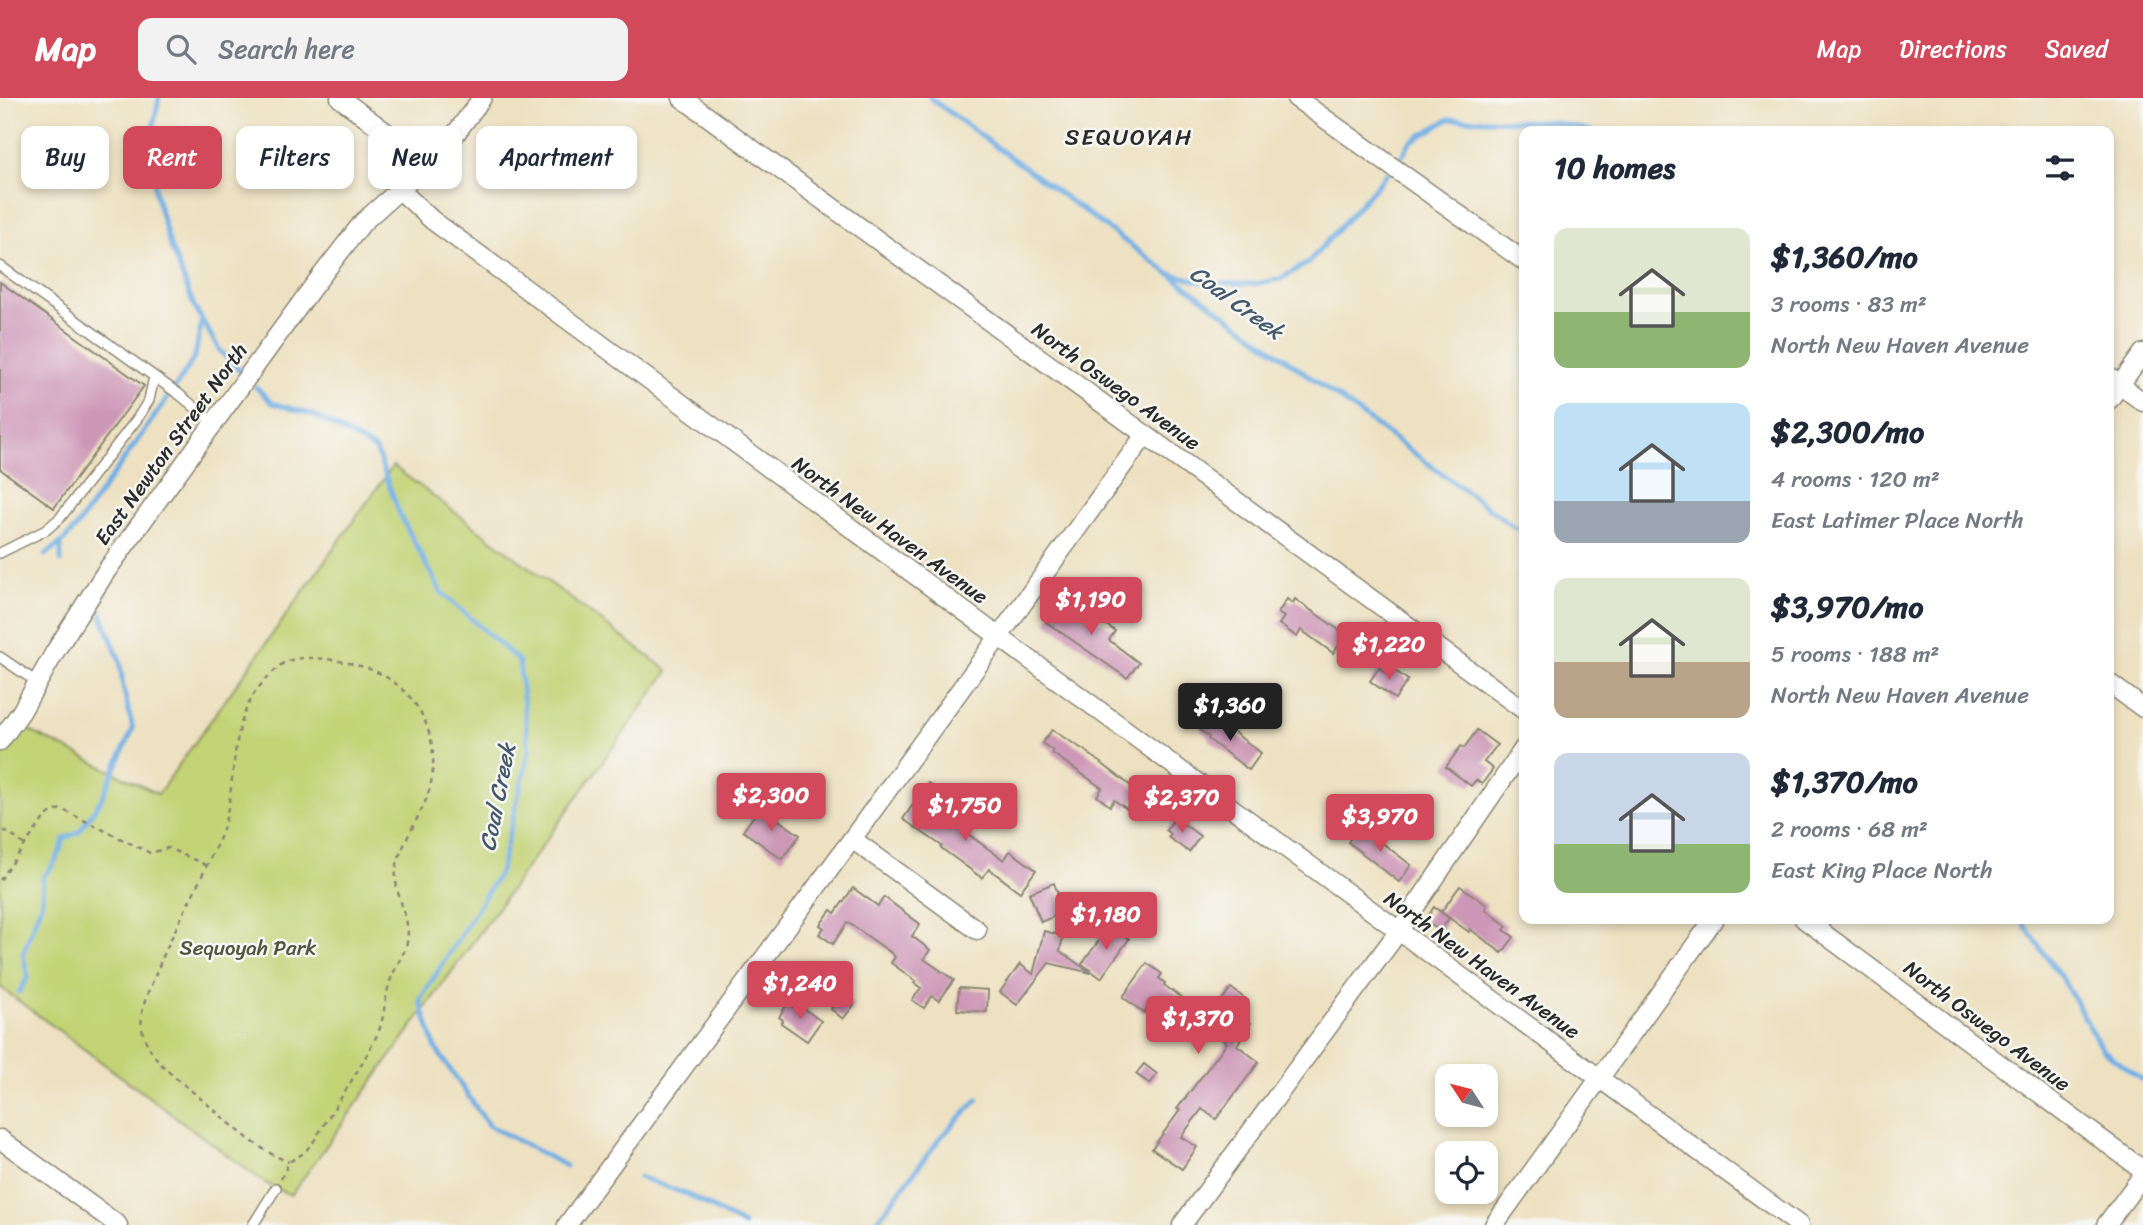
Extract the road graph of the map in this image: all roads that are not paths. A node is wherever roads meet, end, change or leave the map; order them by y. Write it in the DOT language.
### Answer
graph roads {
  1 [pos="340,98"];
  2 [pos="482,98"];
  3 [pos="682,98"];
  4 [pos="1296,98"];
  5 [pos="378,126"];
  6 [pos="461,126"];
  7 [pos="399,189"];
  8 [pos="1519,257"];
  9 [pos="0,266"];
  10 [pos="2143,353"];
  11 [pos="154,377"];
  12 [pos="2114,381"];
  13 [pos="2143,402"];
  14 [pos="215,424"];
  15 [pos="1145,435"];
  16 [pos="0,553"];
  17 [pos="998,638"];
  18 [pos="0,657"];
  19 [pos="38,683"];
  20 [pos="2114,687"];
  21 [pos="1519,706"];
  22 [pos="2143,708"];
  23 [pos="0,741"];
  24 [pos="1519,755"];
  25 [pos="852,839"];
  26 [pos="1710,924"];
  27 [pos="1811,924"];
  28 [pos="977,930"];
  29 [pos="1398,932"];
  30 [pos="1598,1078"];
  31 [pos="0,1139"];
  32 [pos="2143,1173"];
  33 [pos="276,1188"];
  34 [pos="118,1225"];
  35 [pos="253,1225"];
  36 [pos="566,1225"];
  37 [pos="1182,1225"];
  38 [pos="1494,1225"];
  39 [pos="1799,1225"];
  40 [pos="2106,1225"];
  1 -- 5 [label="street"];
  2 -- 6 [label="street, East Newton Street North"];
  3 -- 15 [label="street, North Oswego Avenue"];
  4 -- 8 [label="street"];
  7 -- 14 [label="street, East Newton Street North"];
  7 -- 17 [label="street, North New Haven Avenue"];
  9 -- 11 [label="lane"];
  10 -- 12 [label="street"];
  11 -- 14 [label="lane"];
  11 -- 16 [label="lane"];
  12 -- 13 [label="street"];
  14 -- 19 [label="street, East Newton Street North"];
  15 -- 17 [label="street"];
  15 -- 21 [label="street, North Oswego Avenue"];
  17 -- 25 [label="street"];
  17 -- 29 [label="street, North New Haven Avenue"];
  18 -- 19 [label="lane"];
  19 -- 23 [label="street, East Newton Street North"];
  20 -- 22 [label="street"];
  24 -- 29 [label="street"];
  25 -- 28 [label="street"];
  25 -- 36 [label="street"];
  26 -- 30 [label="street"];
  27 -- 32 [label="street, North Oswego Avenue"];
  29 -- 30 [label="street, North New Haven Avenue"];
  29 -- 37 [label="street"];
  30 -- 38 [label="street"];
  30 -- 39 [label="street, North New Haven Avenue"];
  31 -- 34 [label="street"];
  32 -- 40 [label="street"];
  33 -- 35 [label="lane"];
}
